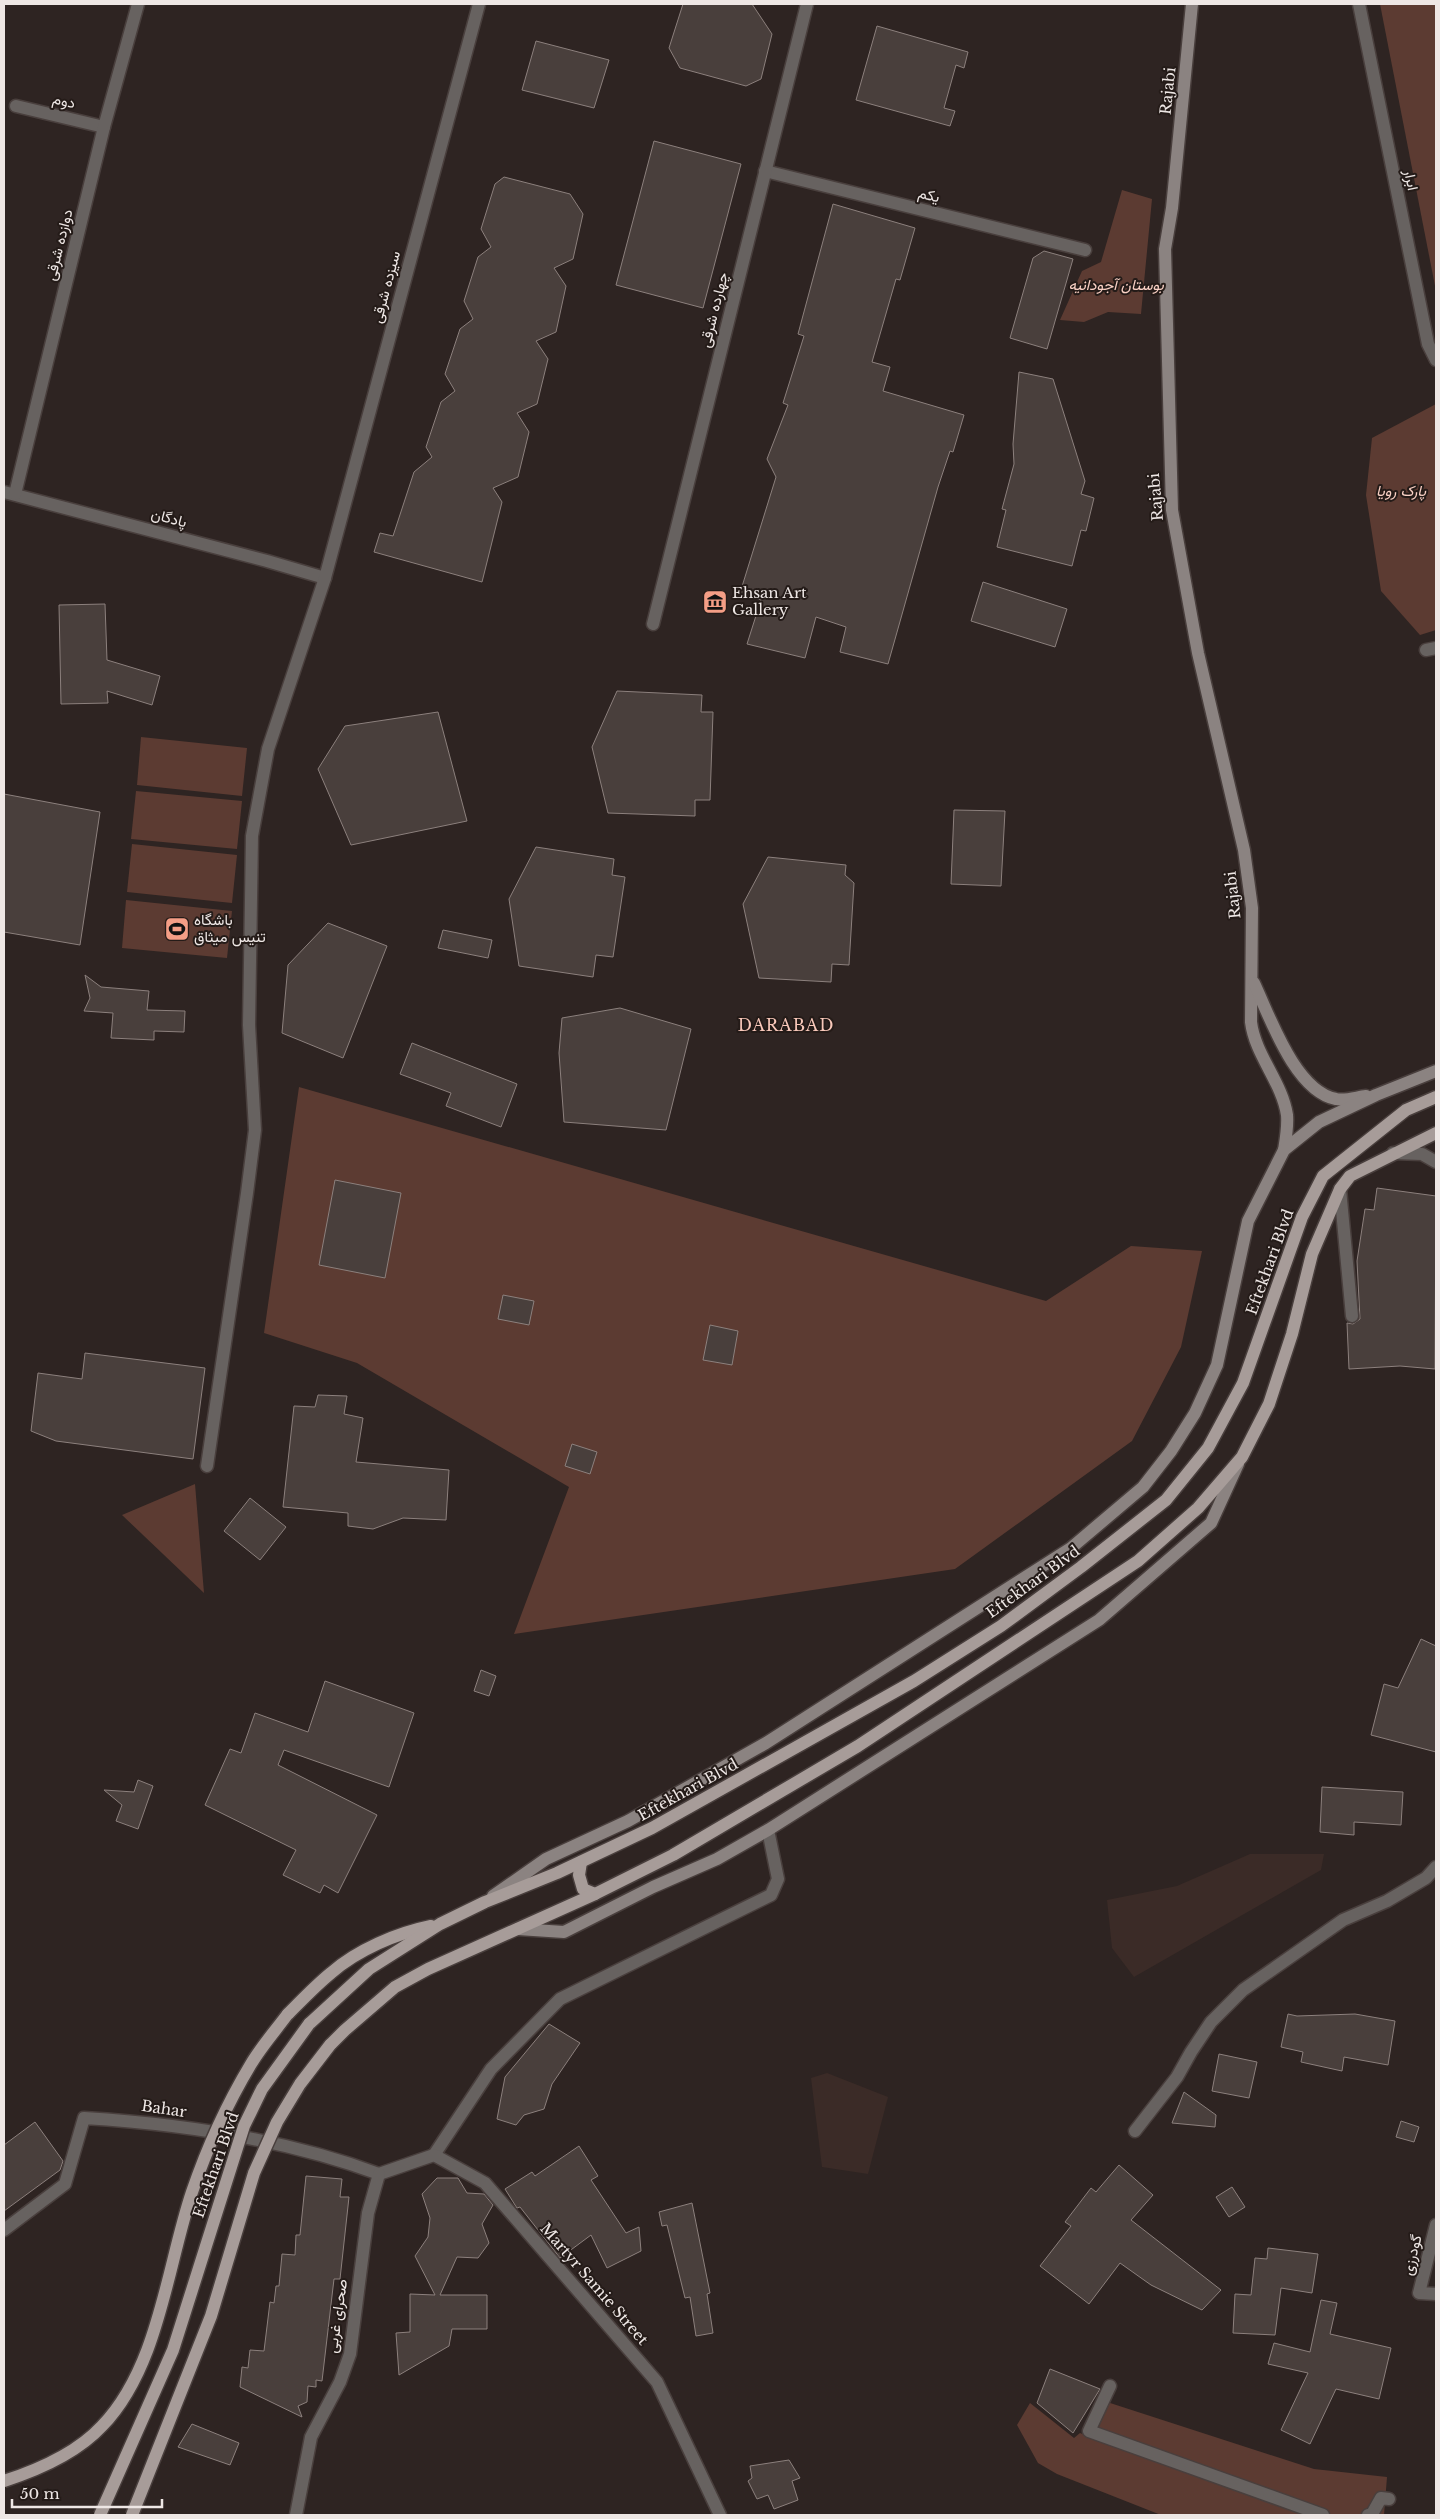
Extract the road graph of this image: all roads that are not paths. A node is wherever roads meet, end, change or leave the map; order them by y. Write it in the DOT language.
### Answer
graph roads {
  1 [pos="138,4"];
  2 [pos="479,4"];
  3 [pos="807,4"];
  4 [pos="1192,4"];
  5 [pos="1359,4"];
  6 [pos="16,106"];
  7 [pos="104,127"];
  8 [pos="765,171"];
  9 [pos="1085,250"];
  10 [pos="1436,360"];
  11 [pos="9,493"];
  12 [pos="325,578"];
  13 [pos="653,624"];
  14 [pos="1253,982"];
  15 [pos="1436,1071"];
  16 [pos="1376,1095"];
  17 [pos="1436,1097"];
  18 [pos="1436,1133"];
  19 [pos="1284,1150"];
  20 [pos="1393,1153"];
  21 [pos="1436,1162"];
  22 [pos="1340,1189"];
  23 [pos="1352,1316"];
  24 [pos="1242,1457"];
  25 [pos="206,1466"];
  26 [pos="768,1830"];
  27 [pos="581,1862"];
  28 [pos="1436,1867"];
  29 [pos="595,1894"];
  30 [pos="484,1902"];
  31 [pos="440,1924"];
  32 [pos="518,1929"];
  33 [pos="1134,2131"];
  34 [pos="434,2155"];
  35 [pos="379,2174"];
  36 [pos="1436,2225"];
  37 [pos="4,2230"];
  38 [pos="1436,2294"];
  39 [pos="1110,2386"];
  40 [pos="4,2481"];
  41 [pos="1389,2499"];
  42 [pos="100,2515"];
  43 [pos="132,2515"];
  44 [pos="296,2515"];
  45 [pos="720,2515"];
  46 [pos="1323,2515"];
  47 [pos="1368,2515"];
  1 -- 7 [label="street, دوازده شرقی"];
  2 -- 12 [label="street, سیزده شرقی"];
  3 -- 8 [label="street, چهارده شرقی"];
  4 -- 14 [label="main road, Rajabi"];
  5 -- 10 [label="street, ابرار"];
  6 -- 7 [label="street, دوم"];
  7 -- 11 [label="street, دوازده شرقی"];
  8 -- 9 [label="street, یکم"];
  8 -- 13 [label="street, چهارده شرقی"];
  11 -- 12 [label="street, پادگان"];
  12 -- 25 [label="street, سیزده شرقی"];
  14 -- 16 [label="main road, Rajabi"];
  14 -- 19 [label="main road, Rajabi"];
  15 -- 16 [label="main road"];
  16 -- 19 [label="main road"];
  17 -- 27 [label="main road, Eftekhari Blvd"];
  18 -- 20 [label="main road"];
  19 -- 30 [label="main road"];
  20 -- 21 [label="street"];
  20 -- 22 [label="main road"];
  22 -- 23 [label="street"];
  22 -- 24 [label="main road"];
  24 -- 26 [label="main road"];
  24 -- 29 [label="main road"];
  26 -- 32 [label="main road"];
  26 -- 34 [label="street"];
  27 -- 29 [label="main road"];
  27 -- 30 [label="main road, Eftekhari Blvd"];
  28 -- 33 [label="street"];
  29 -- 32 [label="main road"];
  30 -- 31 [label="main road, Eftekhari Blvd"];
  31 -- 40 [label="main road, bridge"];
  31 -- 42 [label="main road, Eftekhari Blvd, bridge"];
  32 -- 43 [label="main road, bridge"];
  34 -- 35 [label="street"];
  34 -- 45 [label="street, Martyr Samie Street"];
  35 -- 37 [label="street, Bahar"];
  35 -- 44 [label="street, صحرای غربی"];
  36 -- 38 [label="street, گودرزی"];
  39 -- 46 [label="street"];
  41 -- 47 [label="street"];
}
